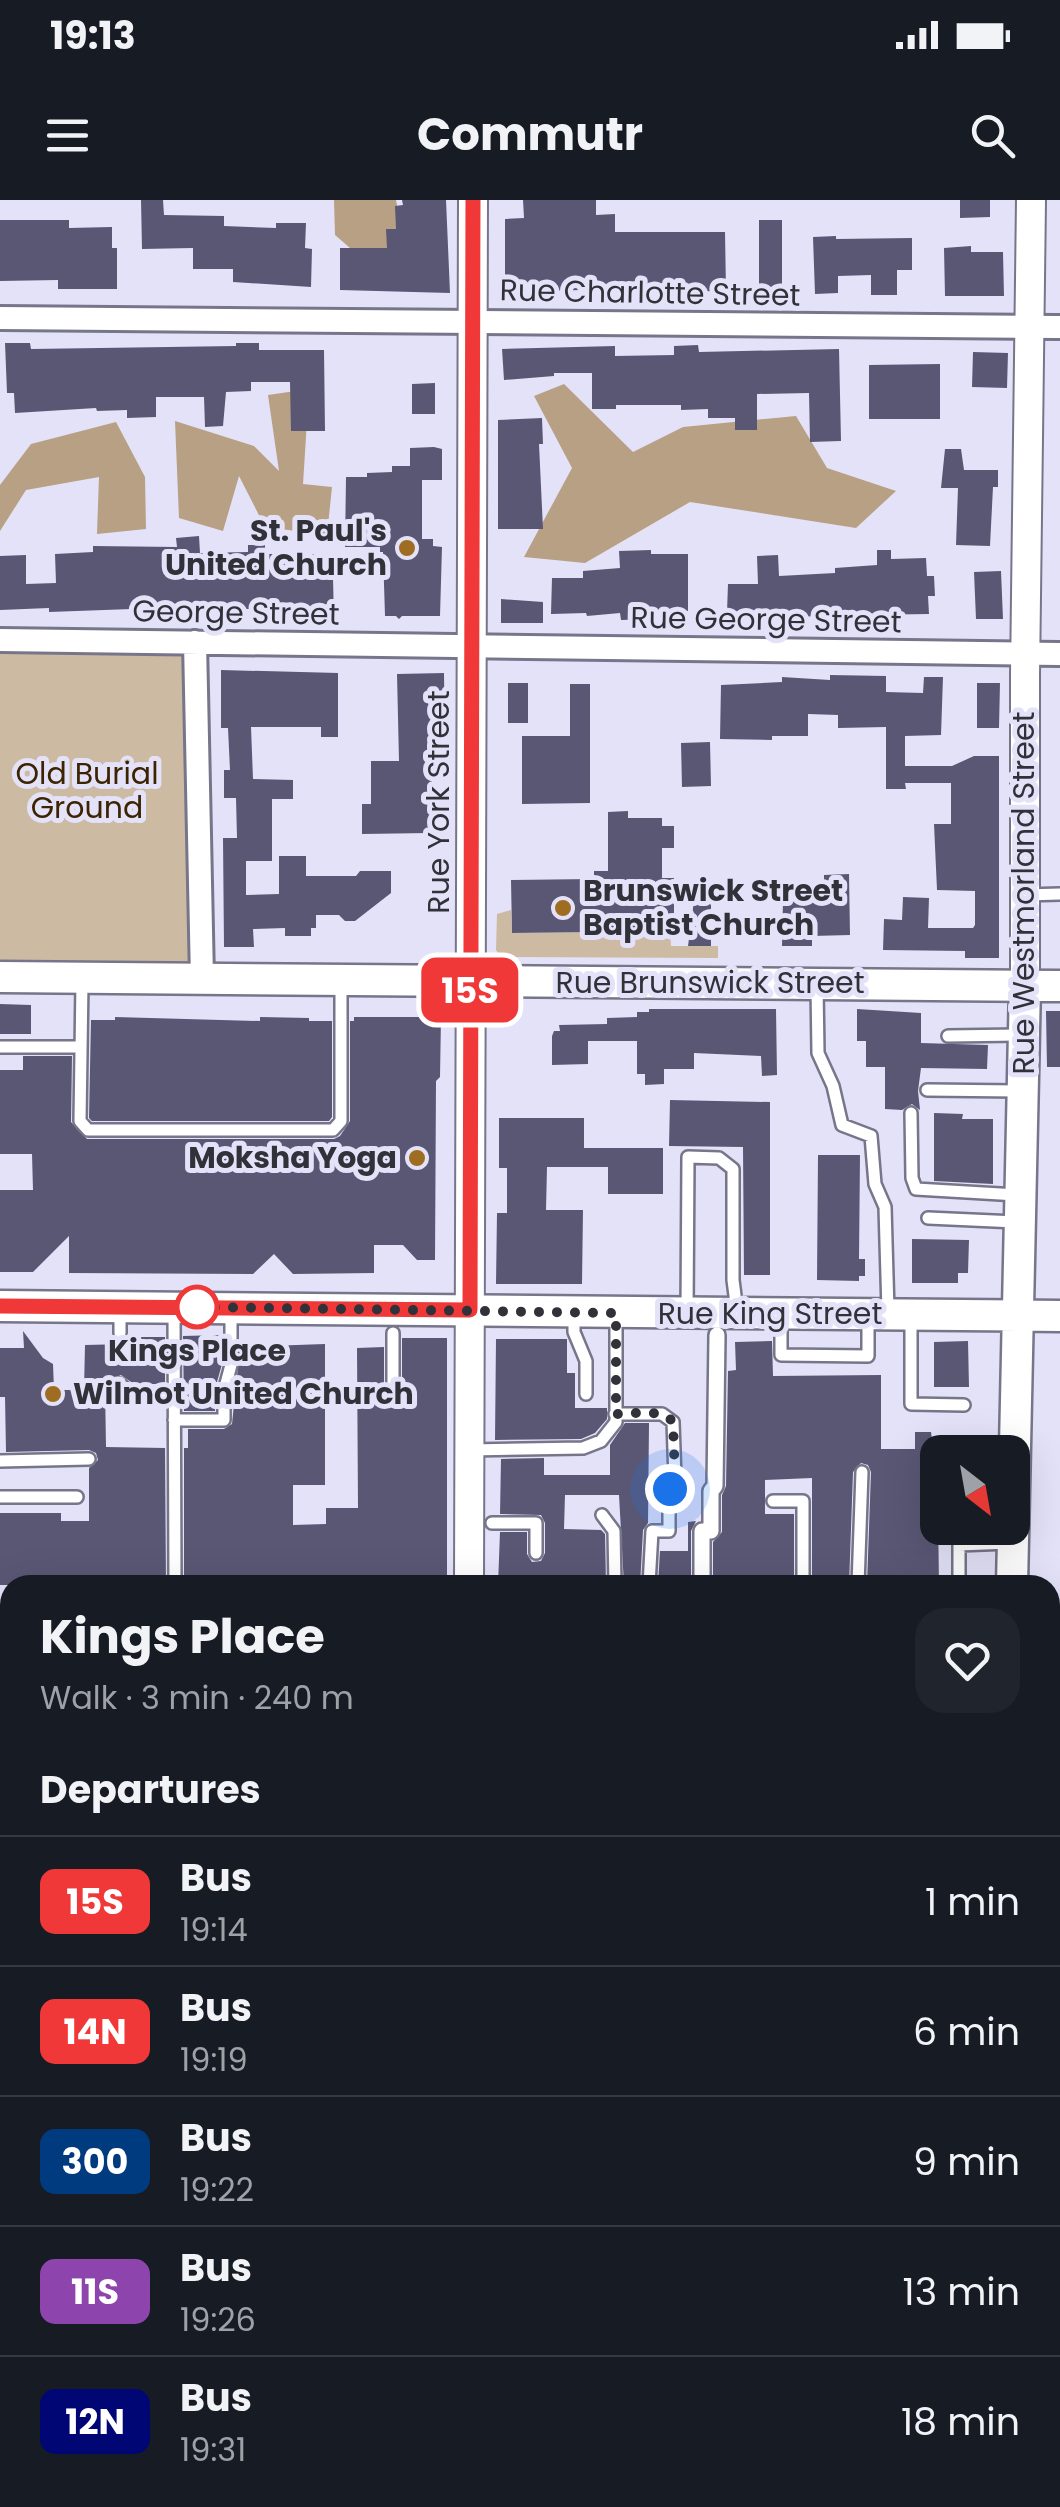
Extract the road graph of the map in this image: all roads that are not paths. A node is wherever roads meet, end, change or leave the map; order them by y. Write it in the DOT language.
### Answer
graph roads {
  1 [pos="473,200"];
  2 [pos="1031,200"];
  3 [pos="0,318"];
  4 [pos="472,320"];
  5 [pos="1030,327"];
  6 [pos="1060,327"];
  7 [pos="0,640"];
  8 [pos="195,642"];
  9 [pos="472,647"];
  10 [pos="1026,653"];
  11 [pos="1060,654"];
  12 [pos="1025,894"];
  13 [pos="1060,894"];
  14 [pos="0,977"];
  15 [pos="82,978"];
  16 [pos="202,979"];
  17 [pos="342,980"];
  18 [pos="470,981"];
  19 [pos="817,984"];
  20 [pos="1026,985"];
  21 [pos="1060,986"];
  22 [pos="948,1036"];
  23 [pos="1024,1036"];
  24 [pos="81,1047"];
  25 [pos="0,1048"];
  26 [pos="928,1090"];
  27 [pos="1023,1090"];
  28 [pos="911,1113"];
  29 [pos="1020,1209"];
  30 [pos="928,1218"];
  31 [pos="0,1306"];
  32 [pos="174,1307"];
  33 [pos="231,1308"];
  34 [pos="470,1310"];
  35 [pos="574,1313"];
  36 [pos="616,1313"];
  37 [pos="687,1314"];
  38 [pos="889,1315"];
  39 [pos="781,1316"];
  40 [pos="1018,1316"];
  41 [pos="1060,1316"];
  42 [pos="727,1325"];
  43 [pos="394,1334"];
  44 [pos="120,1384"];
  45 [pos="174,1394"];
  46 [pos="586,1394"];
  47 [pos="393,1399"];
  48 [pos="964,1405"];
  49 [pos="616,1414"];
  50 [pos="174,1420"];
  51 [pos="1015,1435"];
  52 [pos="470,1450"];
  53 [pos="89,1459"];
  54 [pos="0,1460"];
  55 [pos="862,1472"];
  56 [pos="0,1496"];
  57 [pos="77,1496"];
  58 [pos="773,1501"];
  59 [pos="602,1515"];
  60 [pos="492,1522"];
  61 [pos="959,1545"];
  62 [pos="1013,1545"];
  63 [pos="536,1553"];
  64 [pos="175,1575"];
  65 [pos="469,1575"];
  66 [pos="614,1575"];
  67 [pos="650,1575"];
  68 [pos="702,1575"];
  69 [pos="804,1575"];
  70 [pos="858,1575"];
  71 [pos="959,1575"];
  72 [pos="1012,1575"];
  1 -- 4 [label="street, Rue York Street"];
  2 -- 5 [label="street, Rue Westmorland Street"];
  3 -- 4 [label="street, Rue Charlotte Street"];
  4 -- 5 [label="street, Rue Charlotte Street"];
  4 -- 9 [label="street, Rue York Street"];
  5 -- 6 [label="street, Rue Charlotte Street"];
  5 -- 10 [label="street, Rue Westmorland Street"];
  7 -- 8 [label="street, George Street"];
  8 -- 9 [label="street, George Street"];
  8 -- 16 [label="street"];
  9 -- 10 [label="street, Rue George Street"];
  9 -- 18 [label="street, Rue York Street"];
  10 -- 11 [label="street, Rue George Street"];
  10 -- 12 [label="street, Rue Westmorland Street"];
  12 -- 13 [label="lane"];
  12 -- 20 [label="street, Rue Westmorland Street"];
  14 -- 15 [label="main road, Rue Brunswick Street"];
  15 -- 16 [label="main road, Rue Brunswick Street"];
  15 -- 24 [label="lane"];
  16 -- 17 [label="main road, Rue Brunswick Street"];
  17 -- 18 [label="main road, Rue Brunswick Street"];
  17 -- 24 [label="lane"];
  18 -- 19 [label="main road, Rue Brunswick Street"];
  18 -- 34 [label="street, Rue York Street"];
  19 -- 20 [label="main road, Rue Brunswick Street"];
  19 -- 38 [label="lane"];
  20 -- 21 [label="main road, Rue Brunswick Street"];
  20 -- 23 [label="main road, Rue Westmorland Street"];
  22 -- 23 [label="lane"];
  23 -- 27 [label="main road, Rue Westmorland Street"];
  24 -- 25 [label="lane"];
  26 -- 27 [label="lane"];
  27 -- 29 [label="main road, Rue Westmorland Street"];
  28 -- 29 [label="lane"];
  29 -- 30 [label="lane"];
  29 -- 40 [label="main road, Rue Westmorland Street"];
  31 -- 32 [label="main road, Rue King Street"];
  32 -- 33 [label="main road, Rue King Street"];
  32 -- 45 [label="lane"];
  33 -- 34 [label="main road, Rue King Street"];
  33 -- 50 [label="lane"];
  34 -- 35 [label="main road, Rue King Street"];
  34 -- 52 [label="street, Rue York Street"];
  35 -- 36 [label="main road, Rue King Street"];
  35 -- 46 [label="lane"];
  36 -- 37 [label="main road, Rue King Street"];
  36 -- 49 [label="lane"];
  37 -- 42 [label="main road, Rue King Street"];
  37 -- 42 [label="lane"];
  38 -- 39 [label="main road, Rue King Street"];
  38 -- 39 [label="lane"];
  38 -- 40 [label="main road, Rue King Street"];
  38 -- 48 [label="lane"];
  39 -- 42 [label="main road, Rue King Street"];
  40 -- 41 [label="main road, Rue King Street"];
  40 -- 51 [label="main road, Rue Westmorland Street"];
  42 -- 68 [label="street"];
  43 -- 47 [label="lane"];
  44 -- 45 [label="lane"];
  45 -- 50 [label="lane"];
  49 -- 52 [label="lane"];
  49 -- 67 [label="lane"];
  50 -- 64 [label="lane"];
  52 -- 65 [label="street, Rue York Street"];
  53 -- 54 [label="lane"];
  55 -- 70 [label="lane"];
  56 -- 57 [label="lane"];
  58 -- 69 [label="lane"];
  59 -- 66 [label="lane"];
  60 -- 63 [label="lane"];
  61 -- 71 [label="lane"];
  62 -- 72 [label="main road, Rue Westmorland Street"];
}
